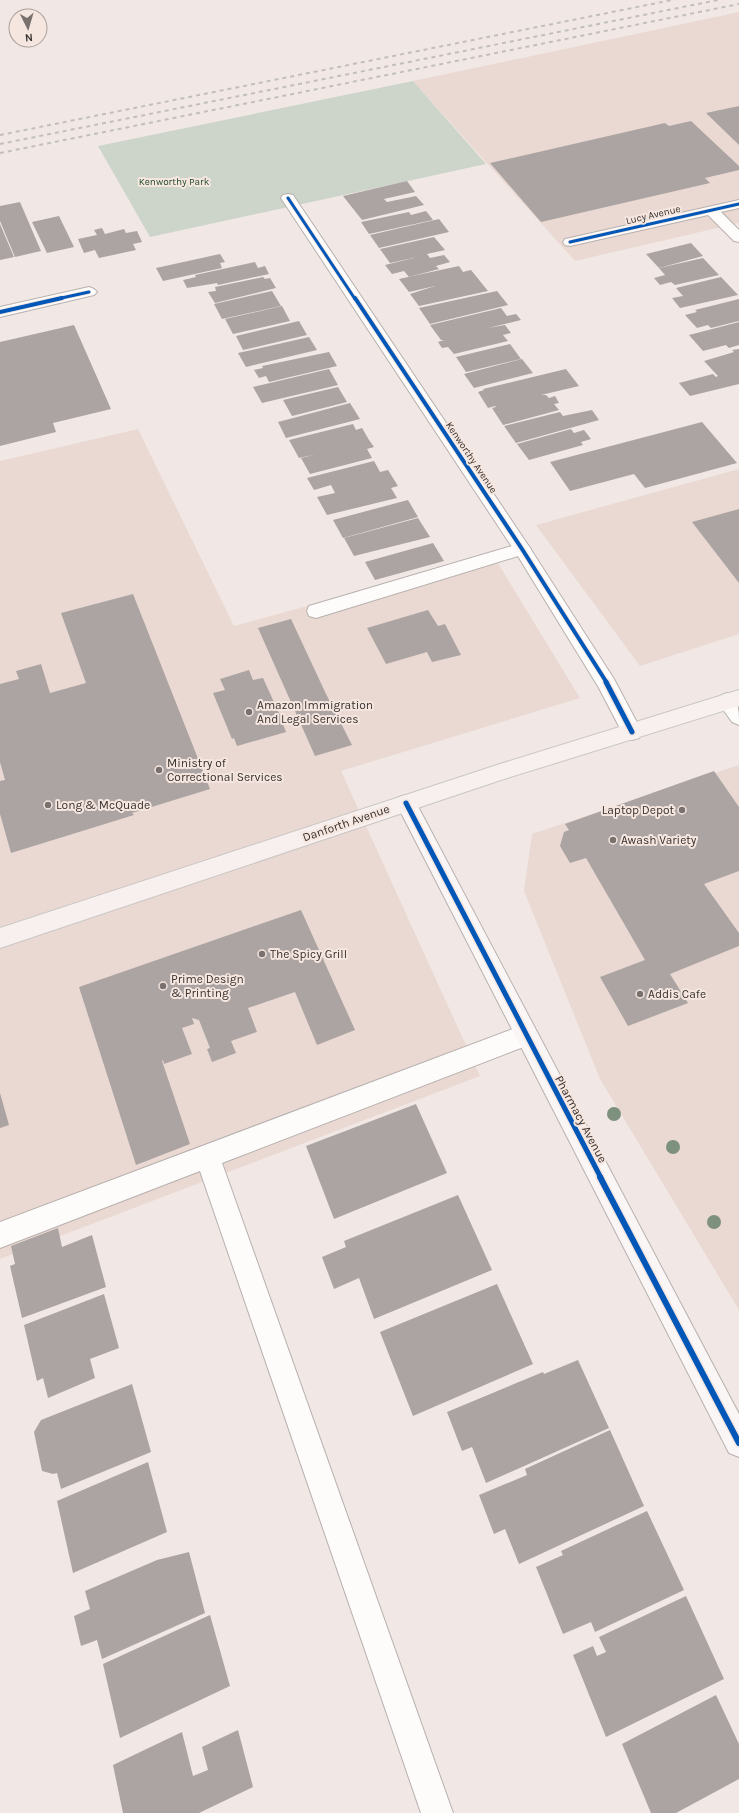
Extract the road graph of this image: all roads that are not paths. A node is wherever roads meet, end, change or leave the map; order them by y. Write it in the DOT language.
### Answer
graph roads {
  1 [pos="288,198"];
  2 [pos="739,204"];
  3 [pos="711,210"];
  4 [pos="739,238"];
  5 [pos="570,242"];
  6 [pos="88,292"];
  7 [pos="0,312"];
  8 [pos="522,549"];
  9 [pos="316,611"];
  10 [pos="733,699"];
  11 [pos="739,717"];
  12 [pos="632,732"];
  13 [pos="406,803"];
  14 [pos="0,938"];
  15 [pos="526,1035"];
  16 [pos="207,1156"];
  17 [pos="0,1235"];
  18 [pos="739,1443"];
  19 [pos="437,1813"];
  1 -- 8 [label="street, Kenworthy Avenue"];
  2 -- 3 [label="street, Lucy Avenue"];
  3 -- 4 [label="street"];
  3 -- 5 [label="street, Lucy Avenue"];
  6 -- 7 [label="street"];
  8 -- 9 [label="street"];
  8 -- 12 [label="street, Kenworthy Avenue"];
  10 -- 11 [label="street"];
  10 -- 12 [label="main road, Danforth Avenue"];
  12 -- 13 [label="main road, Danforth Avenue"];
  13 -- 14 [label="main road, Danforth Avenue"];
  13 -- 15 [label="street, Pharmacy Avenue"];
  15 -- 16 [label="street"];
  15 -- 18 [label="street, Pharmacy Avenue"];
  16 -- 17 [label="street"];
  16 -- 19 [label="street"];
}
